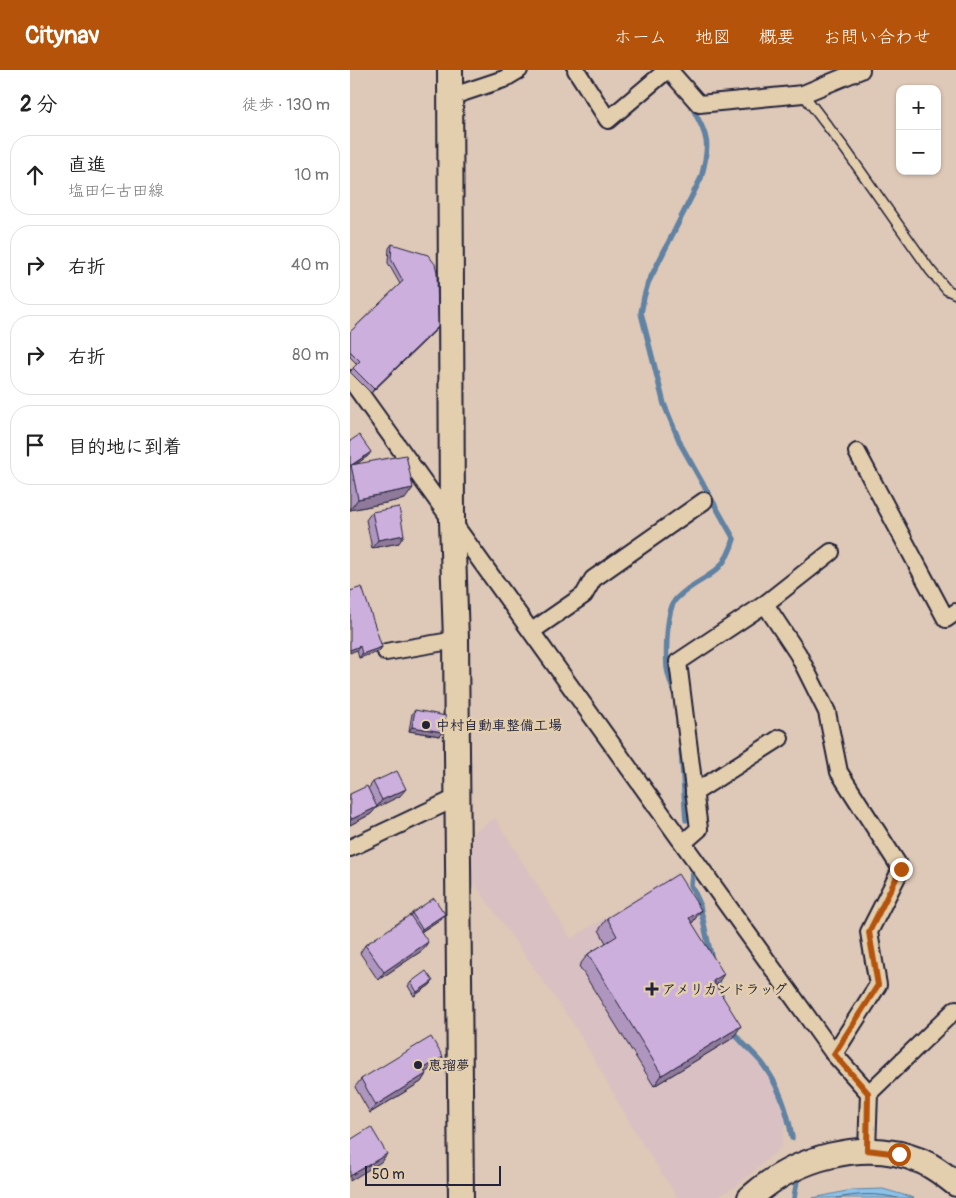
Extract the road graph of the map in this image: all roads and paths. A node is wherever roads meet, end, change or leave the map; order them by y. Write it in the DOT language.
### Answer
graph roads {
  1 [pos="450,70"];
  2 [pos="520,70"];
  3 [pos="576,70"];
  4 [pos="668,70"];
  5 [pos="861,70"];
  6 [pos="803,94"];
  7 [pos="450,97"];
  8 [pos="956,294"];
  9 [pos="350,379"];
  10 [pos="857,452"];
  11 [pos="704,502"];
  12 [pos="452,521"];
  13 [pos="832,552"];
  14 [pos="765,604"];
  15 [pos="956,612"];
  16 [pos="532,631"];
  17 [pos="456,640"];
  18 [pos="386,652"];
  19 [pos="780,738"];
  20 [pos="694,793"];
  21 [pos="456,798"];
  22 [pos="684,843"];
  23 [pos="350,848"];
  24 [pos="956,1009"];
  25 [pos="834,1054"];
  26 [pos="868,1093"];
  27 [pos="867,1150"];
  28 [pos="956,1184"];
  29 [pos="460,1198"];
  30 [pos="750,1198"];
  1 -- 7 [label="street"];
  2 -- 7 [label="street"];
  3 -- 4 [label="street"];
  4 -- 6 [label="street"];
  5 -- 6 [label="street"];
  6 -- 8 [label="lane"];
  7 -- 12 [label="street"];
  9 -- 12 [label="street"];
  10 -- 15 [label="street"];
  11 -- 16 [label="street"];
  12 -- 16 [label="street"];
  12 -- 17 [label="street"];
  13 -- 14 [label="street"];
  14 -- 20 [label="street"];
  14 -- 25 [label="street"];
  16 -- 22 [label="street"];
  17 -- 18 [label="street"];
  17 -- 21 [label="street"];
  19 -- 20 [label="street"];
  20 -- 22 [label="street"];
  21 -- 23 [label="street"];
  21 -- 29 [label="street"];
  22 -- 25 [label="street"];
  24 -- 26 [label="street"];
  25 -- 26 [label="street"];
  26 -- 27 [label="street"];
  27 -- 28 [label="street"];
  27 -- 30 [label="street"];
}
